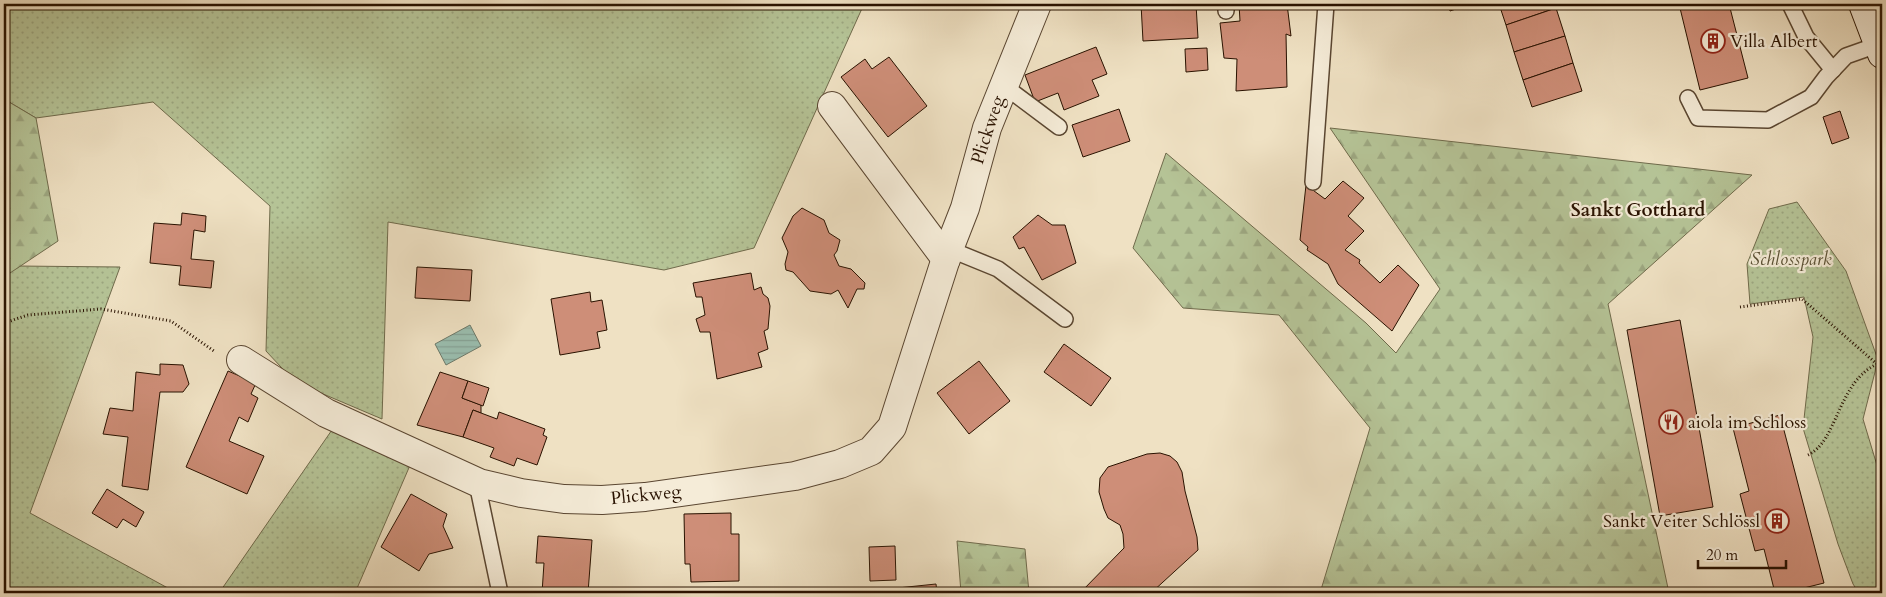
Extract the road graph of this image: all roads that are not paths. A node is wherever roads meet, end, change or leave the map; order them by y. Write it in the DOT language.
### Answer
graph roads {
  1 [pos="1037,4"];
  2 [pos="1326,4"];
  3 [pos="1790,4"];
  4 [pos="1863,4"];
  5 [pos="1881,47"];
  6 [pos="1833,70"];
  7 [pos="1003,85"];
  8 [pos="1688,98"];
  9 [pos="832,106"];
  10 [pos="1059,127"];
  11 [pos="1313,182"];
  12 [pos="948,254"];
  13 [pos="1065,319"];
  14 [pos="240,360"];
  15 [pos="479,483"];
  16 [pos="500,593"];
  1 -- 7 [label="street, Plickweg"];
  2 -- 11 [label="lane"];
  3 -- 6 [label="lane"];
  4 -- 5 [label="street"];
  5 -- 6 [label="lane"];
  6 -- 8 [label="lane"];
  7 -- 10 [label="lane"];
  7 -- 12 [label="street, Plickweg"];
  9 -- 12 [label="street"];
  12 -- 13 [label="lane"];
  12 -- 15 [label="street, Plickweg"];
  14 -- 15 [label="street, Plickweg"];
  15 -- 16 [label="lane"];
}
